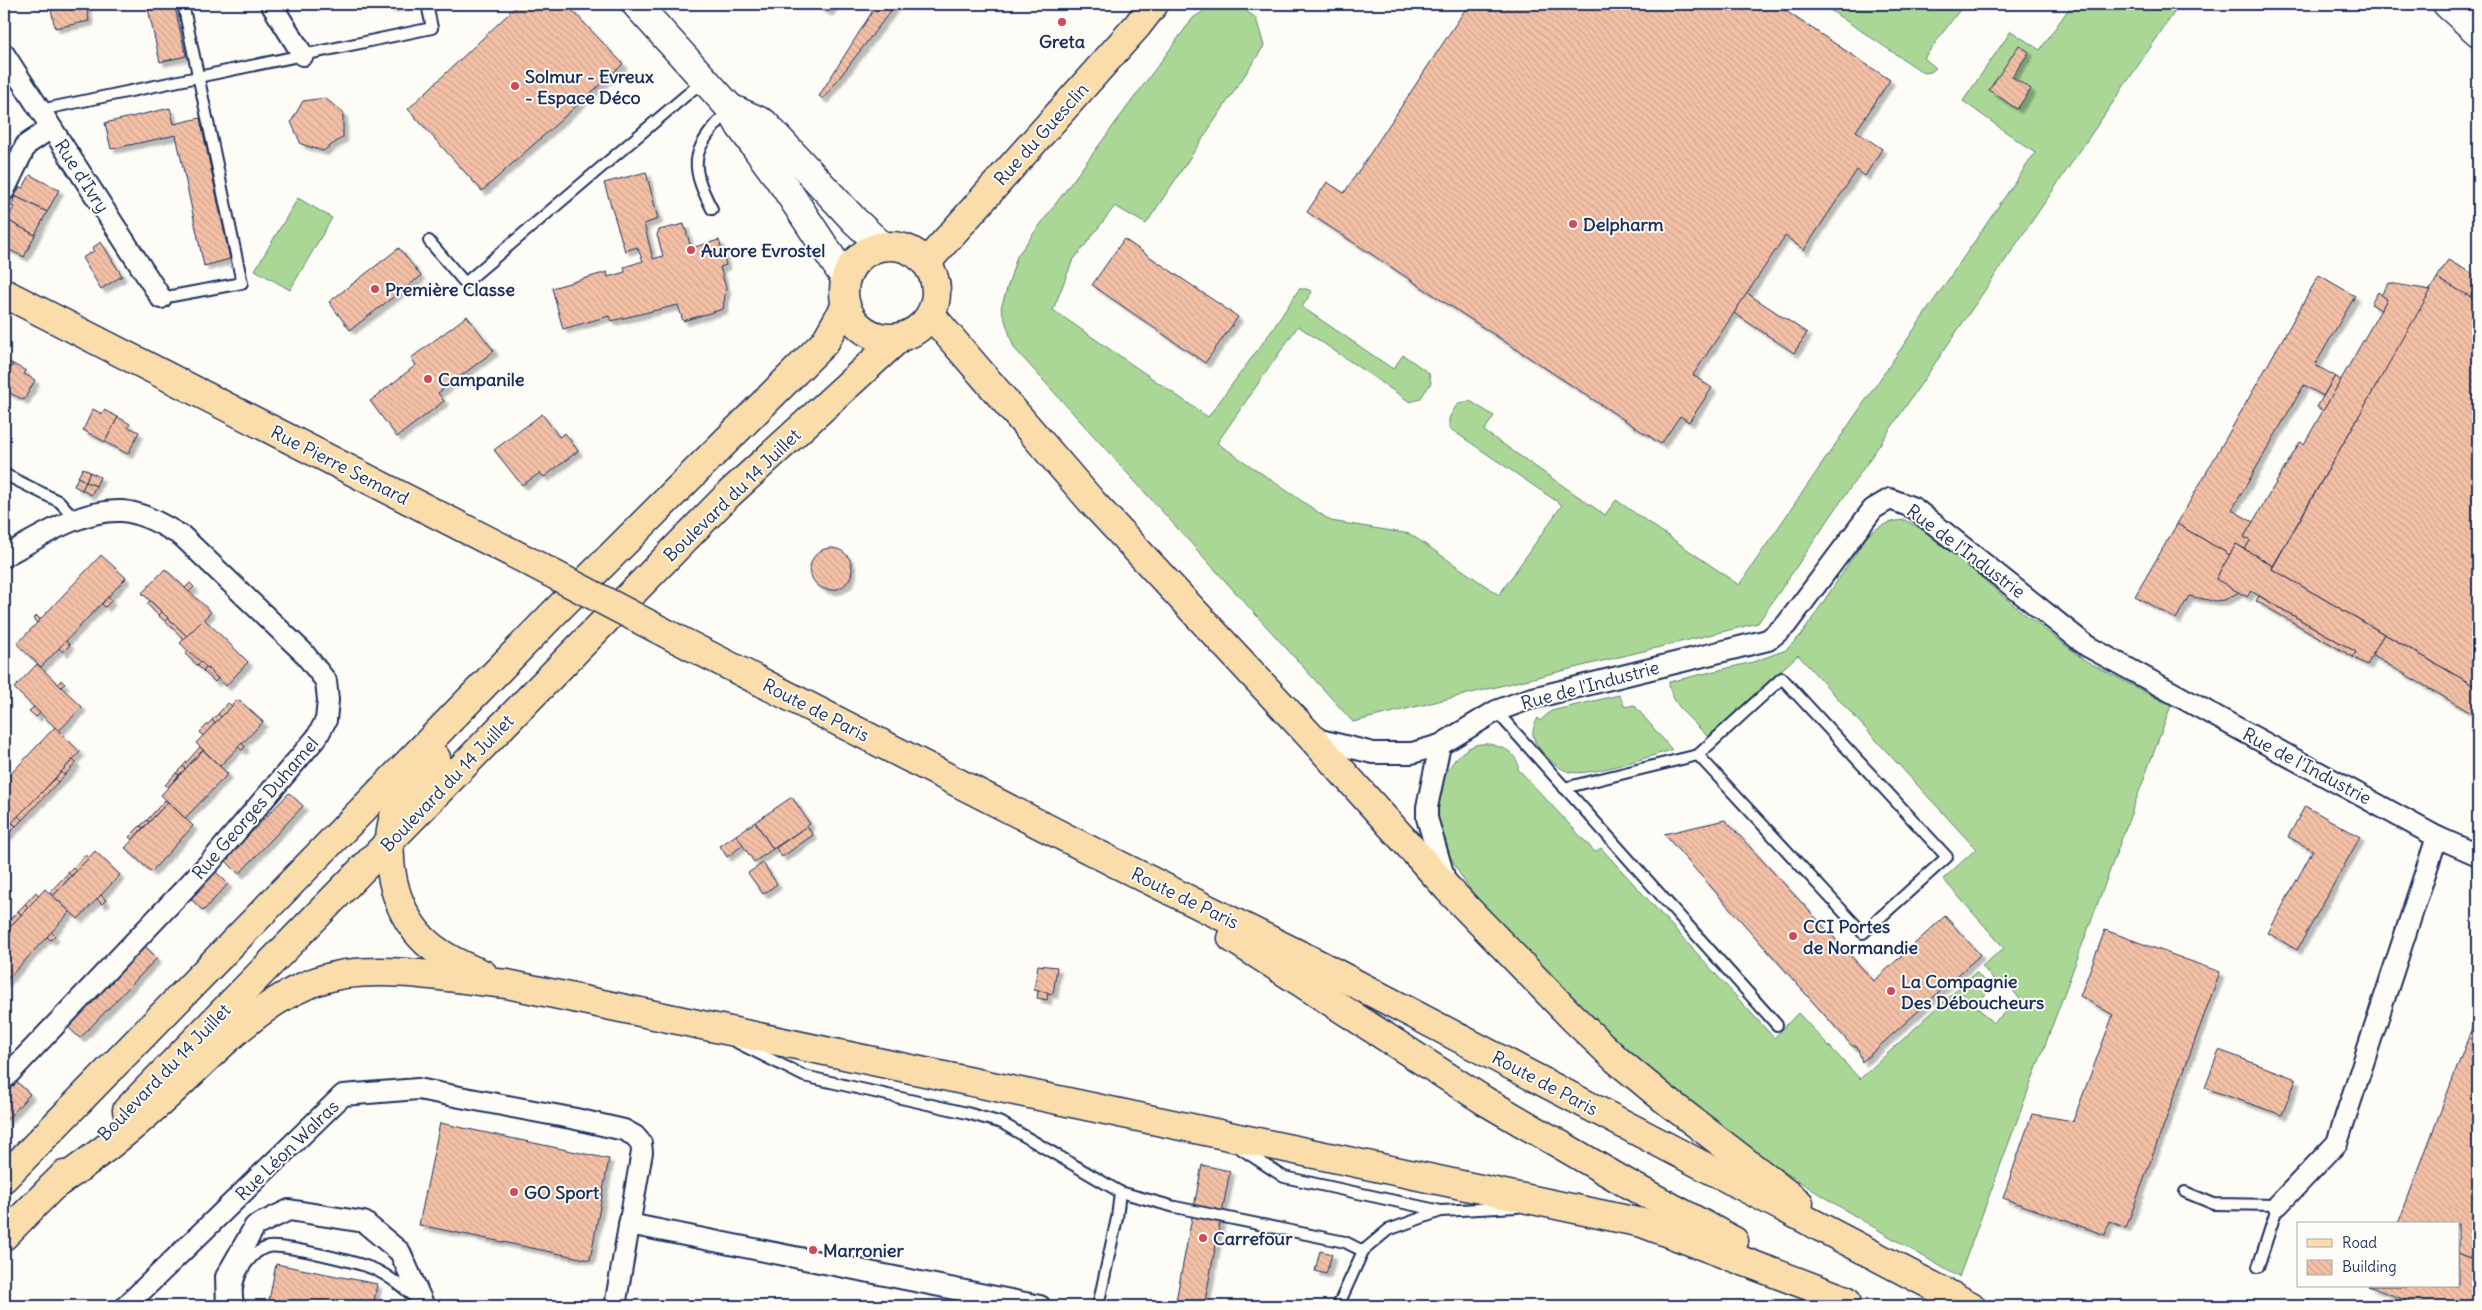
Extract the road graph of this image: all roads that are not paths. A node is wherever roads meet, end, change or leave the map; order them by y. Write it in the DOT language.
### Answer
graph roads {
  1 [pos="183,4"];
  2 [pos="271,4"];
  3 [pos="427,4"];
  4 [pos="636,4"];
  5 [pos="1154,4"];
  6 [pos="2447,4"];
  7 [pos="2478,32"];
  8 [pos="303,55"];
  9 [pos="5,58"];
  10 [pos="200,77"];
  11 [pos="705,79"];
  12 [pos="730,108"];
  13 [pos="40,110"];
  14 [pos="51,128"];
  15 [pos="4,191"];
  16 [pos="712,209"];
  17 [pos="429,241"];
  18 [pos="882,246"];
  19 [pos="926,263"];
  20 [pos="845,278"];
  21 [pos="4,293"];
  22 [pos="161,298"];
  23 [pos="846,307"];
  24 [pos="931,315"];
  25 [pos="899,338"];
  26 [pos="4,474"];
  27 [pos="76,520"];
  28 [pos="4,556"];
  29 [pos="554,613"];
  30 [pos="675,638"];
  31 [pos="1496,711"];
  32 [pos="1312,738"];
  33 [pos="1440,745"];
  34 [pos="1698,755"];
  35 [pos="1564,788"];
  36 [pos="2437,837"];
  37 [pos="390,842"];
  38 [pos="2478,854"];
  39 [pos="1117,864"];
  40 [pos="1448,890"];
  41 [pos="507,984"];
  42 [pos="702,1025"];
  43 [pos="1777,1025"];
  44 [pos="4,1079"];
  45 [pos="1216,1133"];
  46 [pos="5,1176"];
  47 [pos="52,1187"];
  48 [pos="243,1192"];
  49 [pos="1120,1192"];
  50 [pos="2185,1192"];
  51 [pos="2278,1204"];
  52 [pos="1561,1206"];
  53 [pos="1441,1211"];
  54 [pos="629,1224"];
  55 [pos="255,1226"];
  56 [pos="4,1236"];
  57 [pos="1860,1249"];
  58 [pos="1363,1251"];
  59 [pos="2258,1266"];
  60 [pos="1852,1303"];
  61 [pos="126,1306"];
  62 [pos="227,1306"];
  63 [pos="239,1306"];
  64 [pos="423,1306"];
  65 [pos="615,1306"];
  66 [pos="1040,1306"];
  67 [pos="1098,1306"];
  68 [pos="1338,1306"];
  69 [pos="1971,1306"];
  1 -- 10 [label="lane"];
  2 -- 8 [label="street"];
  3 -- 8 [label="lane"];
  4 -- 11 [label="main road"];
  5 -- 19 [label="main road, Rue du Guesclin"];
  6 -- 7 [label="main road"];
  8 -- 10 [label="lane"];
  9 -- 13 [label="street, Rue d'Ivry"];
  10 -- 13 [label="lane"];
  10 -- 22 [label="lane"];
  11 -- 12 [label="main road"];
  11 -- 17 [label="lane"];
  12 -- 16 [label="lane"];
  12 -- 18 [label="main road"];
  12 -- 20 [label="main road"];
  13 -- 14 [label="street, Rue d'Ivry"];
  14 -- 15 [label="street"];
  14 -- 22 [label="street, Rue d'Ivry"];
  18 -- 19 [label="main road"];
  18 -- 20 [label="main road"];
  19 -- 24 [label="main road"];
  20 -- 23 [label="main road"];
  21 -- 30 [label="main road, Rue Pierre Semard, bridge"];
  23 -- 25 [label="main road"];
  23 -- 29 [label="main road"];
  24 -- 25 [label="main road"];
  24 -- 32 [label="main road"];
  25 -- 37 [label="main road, Boulevard du 14 Juillet"];
  26 -- 27 [label="lane"];
  27 -- 28 [label="street, Rue Georges Duhamel"];
  27 -- 44 [label="street, Rue Georges Duhamel"];
  29 -- 37 [label="main road"];
  29 -- 46 [label="main road"];
  30 -- 39 [label="main road, Route de Paris"];
  31 -- 33 [label="street, Rue de l'Industrie"];
  31 -- 35 [label="lane"];
  31 -- 36 [label="street, Rue de l'Industrie"];
  32 -- 33 [label="street, Rue de l'Industrie"];
  32 -- 40 [label="main road"];
  33 -- 40 [label="street"];
  34 -- 34 [label="lane"];
  34 -- 35 [label="lane"];
  35 -- 43 [label="lane"];
  36 -- 38 [label="street, Rue de l'Industrie"];
  36 -- 51 [label="street"];
  37 -- 41 [label="main road"];
  37 -- 47 [label="main road, Boulevard du 14 Juillet"];
  39 -- 57 [label="main road, Route de Paris"];
  39 -- 60 [label="main road, Route de Paris"];
  40 -- 57 [label="main road"];
  41 -- 42 [label="main road"];
  41 -- 47 [label="main road"];
  42 -- 45 [label="main road"];
  42 -- 49 [label="lane"];
  45 -- 52 [label="main road"];
  45 -- 53 [label="lane"];
  47 -- 56 [label="main road, Boulevard du 14 Juillet"];
  48 -- 54 [label="street, Rue Léon Walras"];
  48 -- 55 [label="street"];
  48 -- 61 [label="street, Rue Léon Walras"];
  49 -- 58 [label="lane"];
  49 -- 67 [label="lane"];
  50 -- 51 [label="lane"];
  51 -- 59 [label="lane"];
  52 -- 53 [label="lane"];
  52 -- 60 [label="main road"];
  53 -- 58 [label="lane"];
  54 -- 65 [label="street"];
  54 -- 66 [label="street"];
  55 -- 62 [label="street"];
  55 -- 64 [label="street"];
  57 -- 69 [label="main road, Route de Paris"];
  58 -- 68 [label="lane"];
  63 -- 64 [label="lane"];
}
